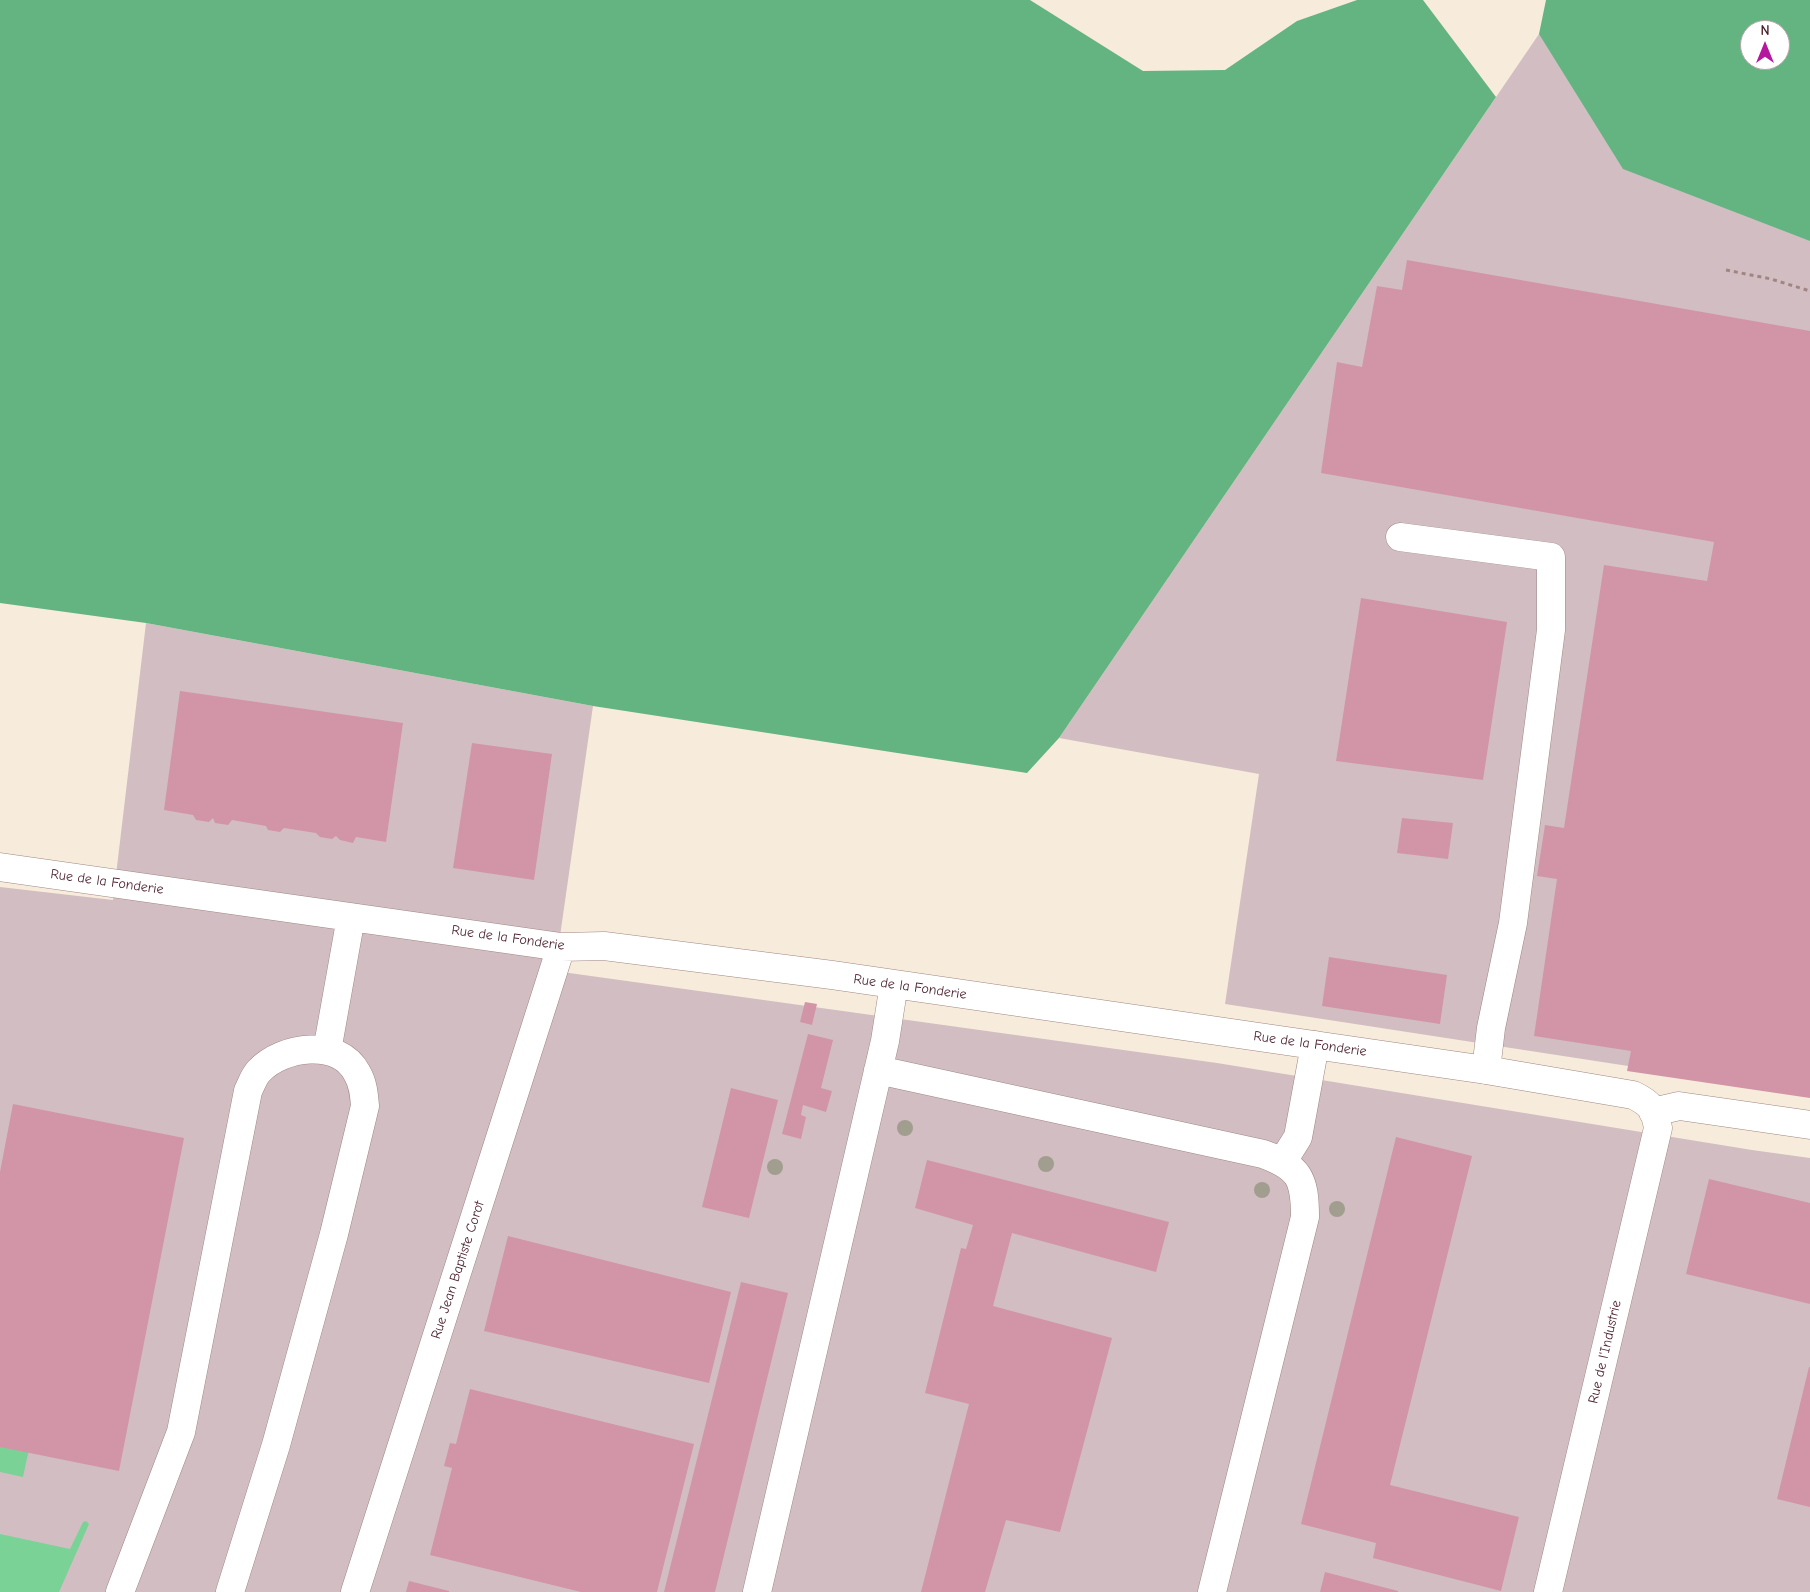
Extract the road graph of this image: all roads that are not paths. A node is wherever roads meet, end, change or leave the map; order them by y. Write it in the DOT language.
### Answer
graph roads {
  1 [pos="1400,537"];
  2 [pos="0,867"];
  3 [pos="351,917"];
  4 [pos="562,947"];
  5 [pos="894,984"];
  6 [pos="1315,1045"];
  7 [pos="328,1051"];
  8 [pos="878,1070"];
  9 [pos="1486,1070"];
  10 [pos="1653,1112"];
  11 [pos="1810,1125"];
  12 [pos="1284,1161"];
  13 [pos="120,1592"];
  14 [pos="230,1592"];
  15 [pos="355,1592"];
  16 [pos="757,1592"];
  17 [pos="1212,1592"];
  18 [pos="1548,1592"];
  1 -- 9 [label="street"];
  2 -- 3 [label="street, Rue de la Fonderie"];
  3 -- 4 [label="street, Rue de la Fonderie"];
  3 -- 7 [label="street"];
  4 -- 5 [label="street, Rue de la Fonderie"];
  4 -- 15 [label="street, Rue Jean Baptiste Corot"];
  5 -- 6 [label="street, Rue de la Fonderie"];
  5 -- 8 [label="street"];
  6 -- 9 [label="street, Rue de la Fonderie"];
  6 -- 12 [label="street"];
  7 -- 13 [label="street"];
  7 -- 14 [label="street"];
  8 -- 12 [label="street"];
  8 -- 16 [label="street"];
  9 -- 10 [label="street, Rue de la Fonderie"];
  10 -- 11 [label="street"];
  10 -- 18 [label="street, Rue de l'Industrie"];
  12 -- 17 [label="street"];
}
